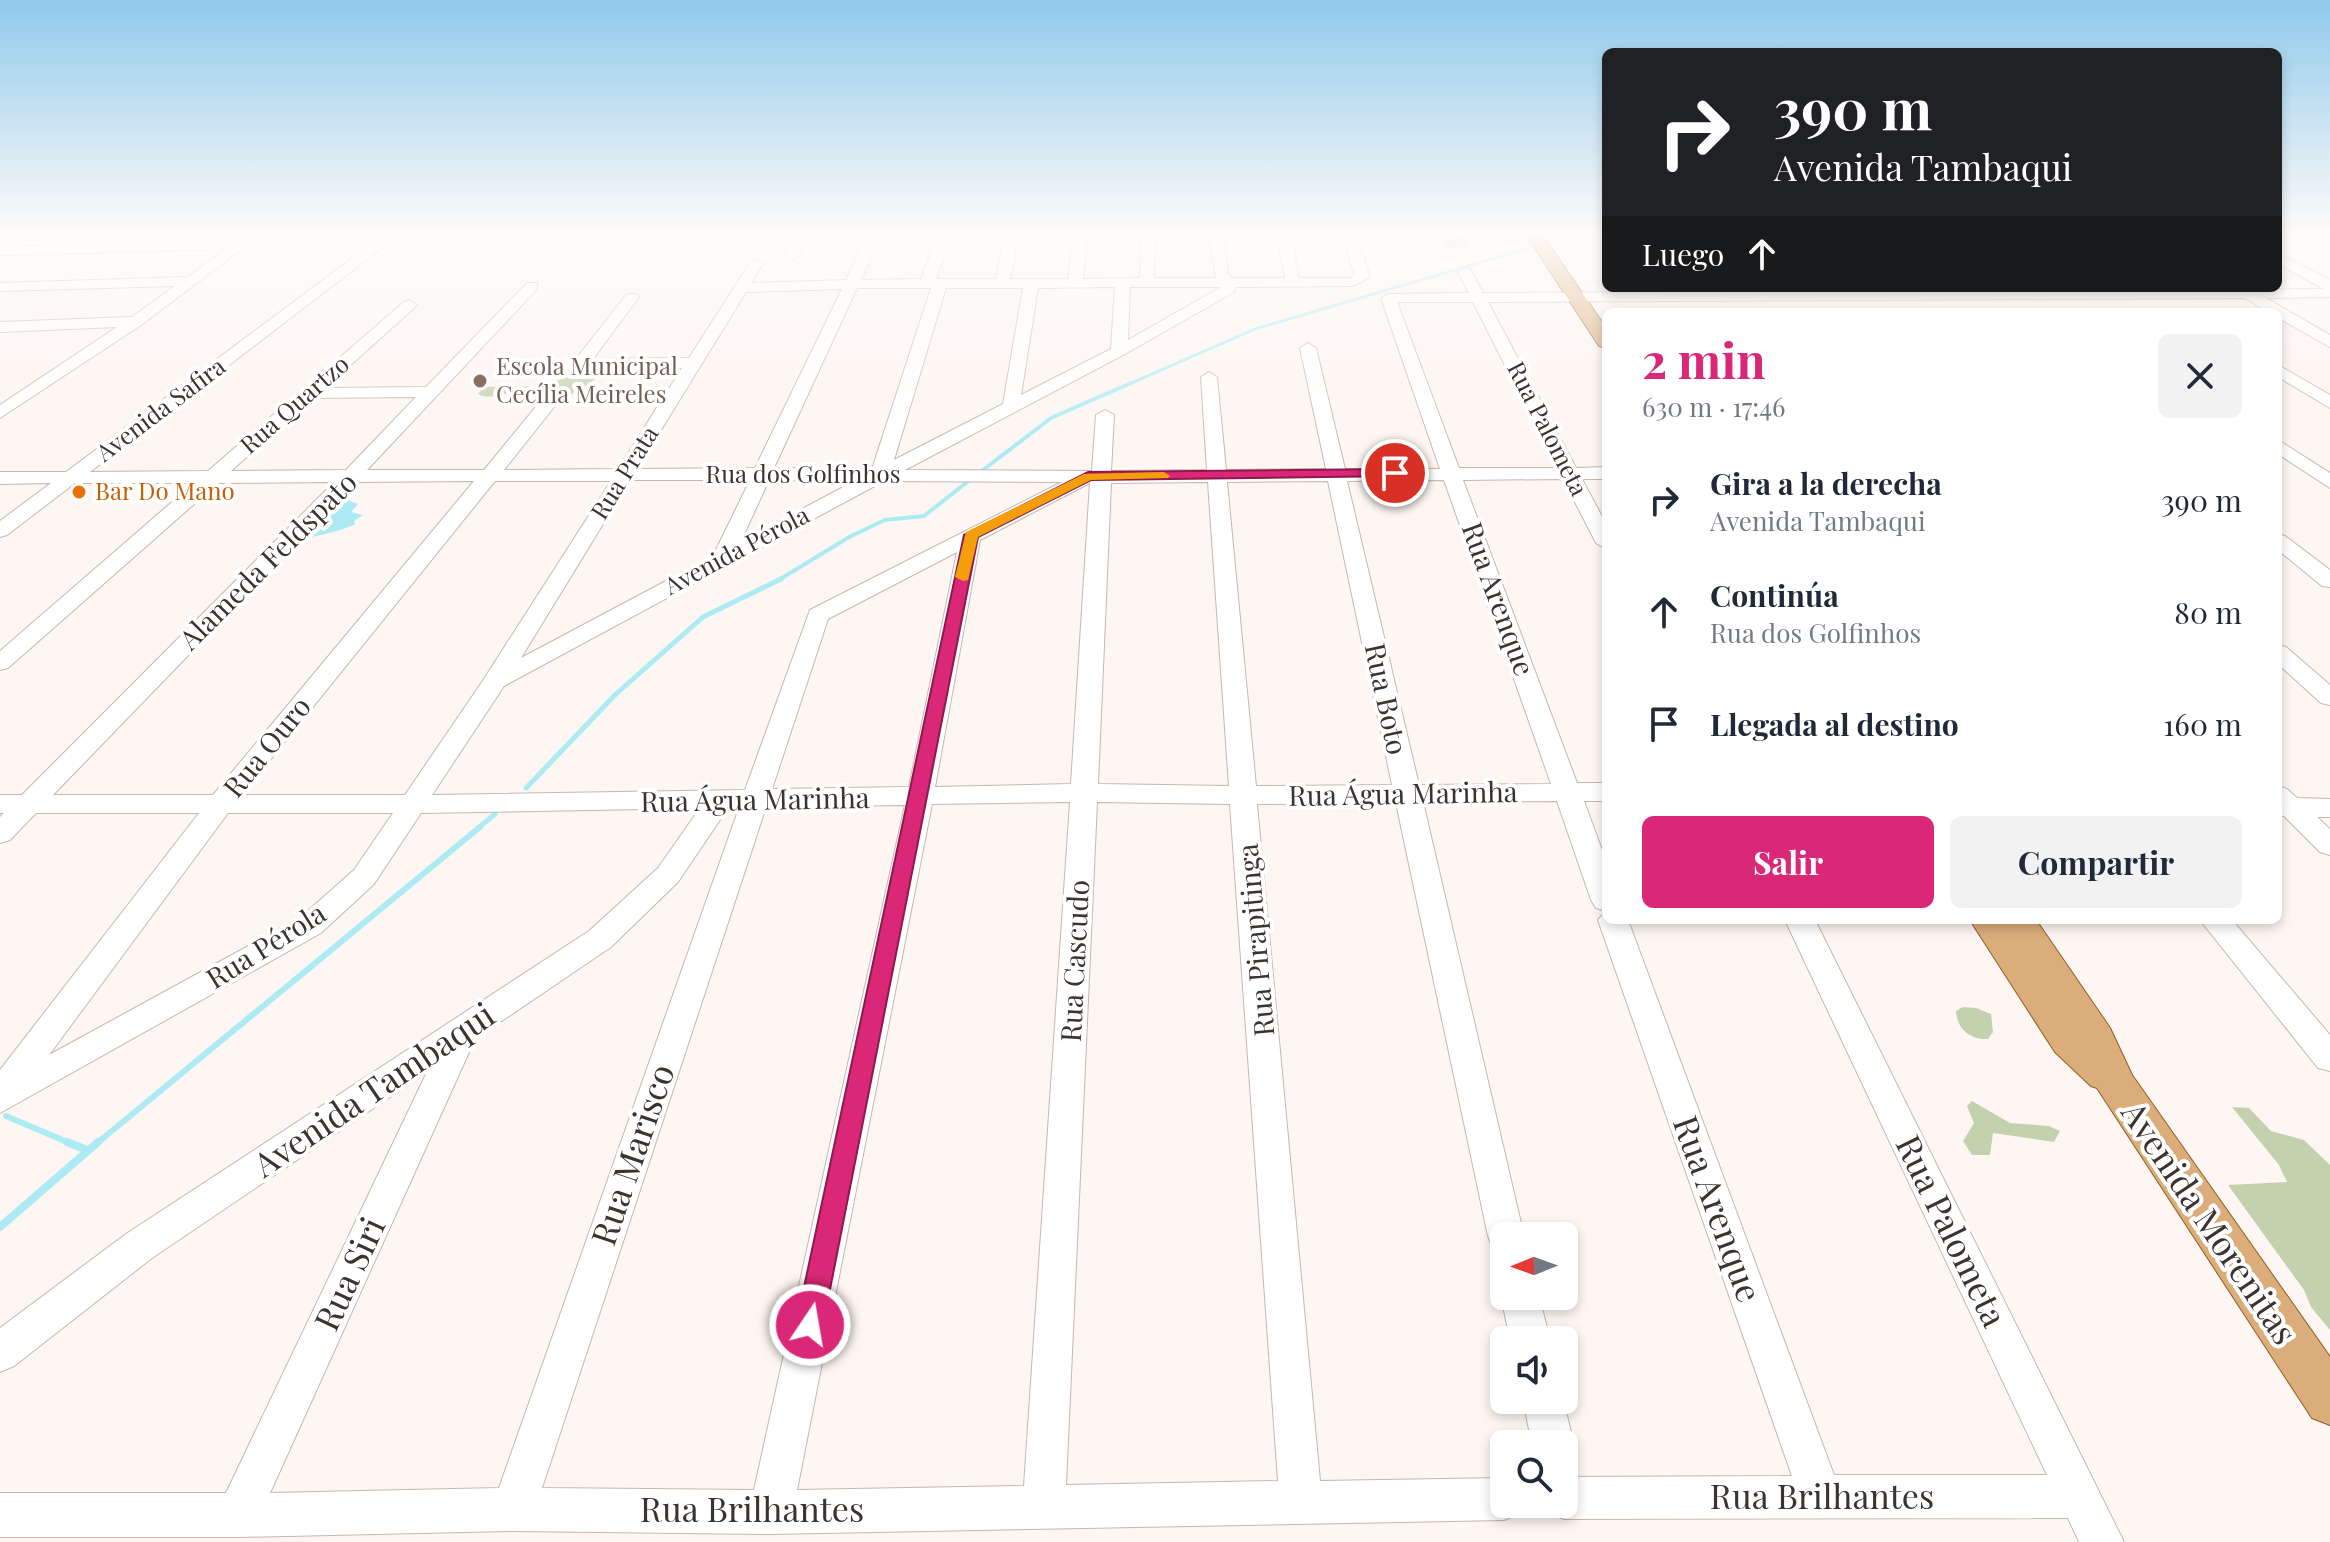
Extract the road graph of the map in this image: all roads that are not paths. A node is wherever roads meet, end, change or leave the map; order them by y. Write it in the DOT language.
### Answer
graph roads {
  1 [pos="163,302"];
  2 [pos="282,302"];
  3 [pos="303,302"];
  4 [pos="517,302"];
  5 [pos="628,302"];
  6 [pos="732,302"];
  7 [pos="844,302"];
  8 [pos="929,302"];
  9 [pos="1028,302"];
  10 [pos="1122,302"];
  11 [pos="1206,302"];
  12 [pos="1389,302"];
  13 [pos="1482,302"];
  14 [pos="1586,302"];
  15 [pos="409,305"];
  16 [pos="2282,314"];
  17 [pos="136,322"];
  18 [pos="0,327"];
  19 [pos="1602,334"];
  20 [pos="2330,342"];
  21 [pos="1308,348"];
  22 [pos="216,351"];
  23 [pos="238,351"];
  24 [pos="1119,351"];
  25 [pos="694,363"];
  26 [pos="2282,373"];
  27 [pos="1209,377"];
  28 [pos="433,392"];
  29 [pos="308,393"];
  30 [pos="2330,403"];
  31 [pos="1011,406"];
  32 [pos="545,407"];
  33 [pos="0,413"];
  34 [pos="1105,415"];
  35 [pos="2282,448"];
  36 [pos="2282,470"];
  37 [pos="1338,473"];
  38 [pos="1453,473"];
  39 [pos="1569,473"];
  40 [pos="1602,473"];
  41 [pos="763,474"];
  42 [pos="2325,474"];
  43 [pos="624,475"];
  44 [pos="880,475"];
  45 [pos="1219,475"];
  46 [pos="351,476"];
  47 [pos="489,476"];
  48 [pos="49,477"];
  49 [pos="72,477"];
  50 [pos="1095,477"];
  51 [pos="0,478"];
  52 [pos="213,478"];
  53 [pos="0,513"];
  54 [pos="0,531"];
  55 [pos="971,535"];
  56 [pos="1602,535"];
  57 [pos="2282,543"];
  58 [pos="722,559"];
  59 [pos="2330,581"];
  60 [pos="2282,656"];
  61 [pos="0,663"];
  62 [pos="494,682"];
  63 [pos="2330,698"];
  64 [pos="1567,792"];
  65 [pos="1602,792"];
  66 [pos="1084,793"];
  67 [pos="1407,793"];
  68 [pos="1244,795"];
  69 [pos="920,797"];
  70 [pos="737,800"];
  71 [pos="28,803"];
  72 [pos="221,803"];
  73 [pos="2282,803"];
  74 [pos="0,804"];
  75 [pos="415,804"];
  76 [pos="2330,808"];
  77 [pos="0,833"];
  78 [pos="2330,845"];
  79 [pos="1602,889"];
  80 [pos="1614,924"];
  81 [pos="1802,924"];
  82 [pos="1991,924"];
  83 [pos="2020,924"];
  84 [pos="2218,924"];
  85 [pos="462,1032"];
  86 [pos="2330,1058"];
  87 [pos="2116,1085"];
  88 [pos="0,1098"];
  89 [pos="1503,1222"];
  90 [pos="0,1352"];
  91 [pos="2330,1400"];
  92 [pos="1578,1496"];
  93 [pos="2080,1496"];
  94 [pos="1821,1497"];
  95 [pos="1490,1499"];
  96 [pos="1301,1503"];
  97 [pos="1044,1506"];
  98 [pos="513,1509"];
  99 [pos="771,1512"];
  100 [pos="0,1515"];
  101 [pos="238,1515"];
  102 [pos="2102,1542"];
  1 -- 17 [label="street"];
  2 -- 22 [label="street, Avenida Safira"];
  3 -- 23 [label="street, Avenida Safira"];
  4 -- 28 [label="street, Alameda Feldspato"];
  5 -- 25 [label="street"];
  6 -- 25 [label="street, Rua Prata"];
  7 -- 41 [label="street"];
  8 -- 44 [label="street"];
  9 -- 31 [label="street"];
  10 -- 24 [label="street"];
  11 -- 24 [label="street, Avenida Pérola"];
  12 -- 38 [label="street, Rua Arenque"];
  13 -- 39 [label="street, Rua Palometa"];
  14 -- 19 [label="main road"];
  15 -- 29 [label="street, Rua Quartzo"];
  16 -- 20 [label="street"];
  17 -- 18 [label="street"];
  17 -- 33 [label="street"];
  21 -- 37 [label="street, Rua Boto"];
  22 -- 23 [label="street"];
  22 -- 48 [label="street, Avenida Safira"];
  23 -- 49 [label="street, Avenida Safira"];
  24 -- 31 [label="street, Avenida Pérola"];
  25 -- 43 [label="street, Rua Prata"];
  26 -- 30 [label="street"];
  27 -- 45 [label="street, Rua Pirapitinga"];
  28 -- 29 [label="street"];
  28 -- 46 [label="street, Alameda Feldspato"];
  29 -- 52 [label="street, Rua Quartzo"];
  31 -- 44 [label="street, Avenida Pérola"];
  32 -- 47 [label="street, Rua Ouro"];
  34 -- 50 [label="street, Rua Cascudo"];
  35 -- 42 [label="street"];
  36 -- 42 [label="street"];
  37 -- 38 [label="street, Rua dos Golfinhos"];
  37 -- 45 [label="street, Rua dos Golfinhos"];
  37 -- 67 [label="street, Rua Boto"];
  38 -- 39 [label="street, Rua dos Golfinhos"];
  38 -- 64 [label="street, Rua Arenque"];
  39 -- 40 [label="street, Rua dos Golfinhos"];
  39 -- 56 [label="street, Rua Palometa"];
  41 -- 43 [label="street, Rua dos Golfinhos"];
  41 -- 44 [label="street, Rua dos Golfinhos"];
  41 -- 58 [label="street"];
  43 -- 47 [label="street, Rua dos Golfinhos"];
  43 -- 62 [label="street, Rua Prata"];
  44 -- 50 [label="street, Rua dos Golfinhos"];
  44 -- 58 [label="street, Avenida Pérola"];
  45 -- 50 [label="street, Rua dos Golfinhos"];
  45 -- 68 [label="street, Rua Pirapitinga"];
  46 -- 47 [label="street, Rua dos Golfinhos"];
  46 -- 52 [label="street, Rua dos Golfinhos"];
  46 -- 71 [label="street, Alameda Feldspato"];
  47 -- 72 [label="street, Rua Ouro"];
  48 -- 49 [label="street, Rua dos Golfinhos"];
  48 -- 51 [label="street, Rua dos Golfinhos"];
  48 -- 53 [label="street, Avenida Safira"];
  49 -- 52 [label="street, Rua dos Golfinhos"];
  49 -- 54 [label="street, Avenida Safira"];
  50 -- 55 [label="street, Avenida Tambaqui"];
  50 -- 66 [label="street, Rua Cascudo"];
  52 -- 61 [label="street, Rua Quartzo"];
  55 -- 69 [label="street"];
  55 -- 70 [label="street, Avenida Tambaqui"];
  57 -- 59 [label="street"];
  58 -- 62 [label="street, Avenida Pérola"];
  60 -- 63 [label="street"];
  62 -- 75 [label="street, Rua Pérola"];
  64 -- 65 [label="street, Rua Água Marinha"];
  64 -- 67 [label="street, Rua Água Marinha"];
  64 -- 79 [label="street, Rua Arenque"];
  66 -- 68 [label="street, Rua Água Marinha"];
  66 -- 69 [label="street, Rua Água Marinha"];
  66 -- 97 [label="street, Rua Cascudo"];
  67 -- 68 [label="street, Rua Água Marinha"];
  67 -- 89 [label="street, Rua Boto"];
  68 -- 96 [label="street, Rua Pirapitinga"];
  69 -- 70 [label="street, Rua Água Marinha"];
  69 -- 99 [label="street"];
  70 -- 75 [label="street, Rua Água Marinha"];
  70 -- 85 [label="street, Avenida Tambaqui"];
  70 -- 98 [label="street, Rua Marisco"];
  71 -- 72 [label="street, Rua Água Marinha"];
  71 -- 74 [label="street, Rua Água Marinha"];
  71 -- 77 [label="street, Alameda Feldspato"];
  72 -- 75 [label="street, Rua Água Marinha"];
  72 -- 88 [label="street, Rua Ouro"];
  73 -- 76 [label="street"];
  73 -- 78 [label="street"];
  75 -- 88 [label="street, Rua Pérola"];
  80 -- 94 [label="street, Rua Arenque"];
  81 -- 93 [label="street, Rua Palometa"];
  82 -- 87 [label="main road, Avenida Morenitas"];
  83 -- 87 [label="main road, Avenida Morenitas"];
  84 -- 86 [label="street"];
  85 -- 90 [label="street, Avenida Tambaqui"];
  85 -- 101 [label="street, Rua Siri"];
  87 -- 91 [label="main road, Avenida Morenitas"];
  92 -- 94 [label="street, Rua Brilhantes"];
  93 -- 94 [label="street, Rua Brilhantes"];
  93 -- 102 [label="street, Rua Palometa"];
  95 -- 96 [label="street, Rua Brilhantes"];
  96 -- 97 [label="street, Rua Brilhantes"];
  97 -- 99 [label="street, Rua Brilhantes"];
  98 -- 99 [label="street, Rua Brilhantes"];
  98 -- 101 [label="street, Rua Brilhantes"];
  100 -- 101 [label="street, Rua Brilhantes"];
}
